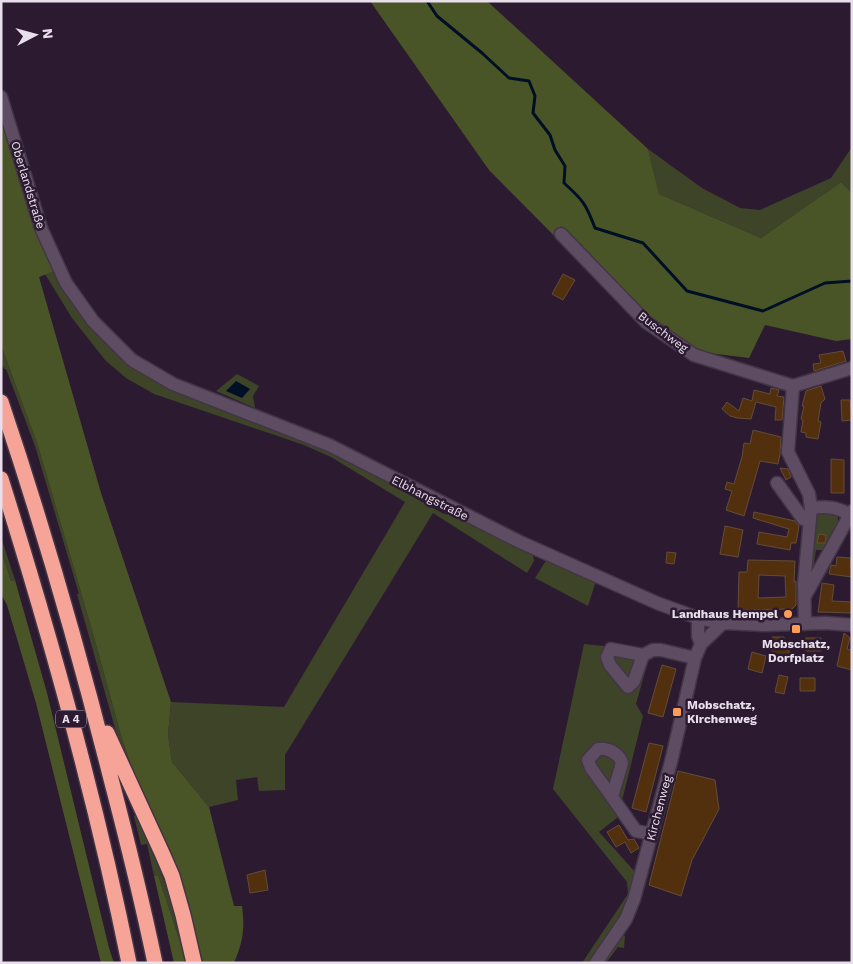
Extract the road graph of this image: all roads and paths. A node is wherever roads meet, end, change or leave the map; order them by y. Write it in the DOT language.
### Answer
graph roads {
  1 [pos="1,97"];
  2 [pos="561,234"];
  3 [pos="59,271"];
  4 [pos="851,368"];
  5 [pos="793,386"];
  6 [pos="1,402"];
  7 [pos="1,479"];
  8 [pos="777,483"];
  9 [pos="851,513"];
  10 [pos="810,514"];
  11 [pos="806,596"];
  12 [pos="698,618"];
  13 [pos="723,624"];
  14 [pos="805,624"];
  15 [pos="850,627"];
  16 [pos="701,644"];
  17 [pos="643,655"];
  18 [pos="694,658"];
  19 [pos="92,703"];
  20 [pos="612,797"];
  21 [pos="652,834"];
  22 [pos="129,963"];
  23 [pos="155,963"];
  24 [pos="194,963"];
  25 [pos="596,963"];
  1 -- 3 [label="street, Oberlandstraße"];
  2 -- 5 [label="street, Buschweg"];
  3 -- 12 [label="street, Elbhangstraße"];
  4 -- 5 [label="street"];
  5 -- 10 [label="street"];
  6 -- 19 [label="highway, A 4"];
  7 -- 22 [label="highway, A 4"];
  8 -- 10 [label="street"];
  9 -- 10 [label="street"];
  9 -- 11 [label="street"];
  10 -- 11 [label="street"];
  11 -- 14 [label="street"];
  12 -- 13 [label="street, Elbhangstraße"];
  12 -- 16 [label="street"];
  13 -- 14 [label="street, Elbhangstraße"];
  13 -- 16 [label="street, Kirchenweg"];
  14 -- 15 [label="street, Elbhangstraße"];
  16 -- 18 [label="street, Kirchenweg"];
  17 -- 18 [label="street"];
  18 -- 21 [label="street, Kirchenweg"];
  19 -- 23 [label="highway, A 4"];
  19 -- 24 [label="highway"];
  20 -- 21 [label="street"];
  21 -- 25 [label="street, Kirchenweg"];
}
